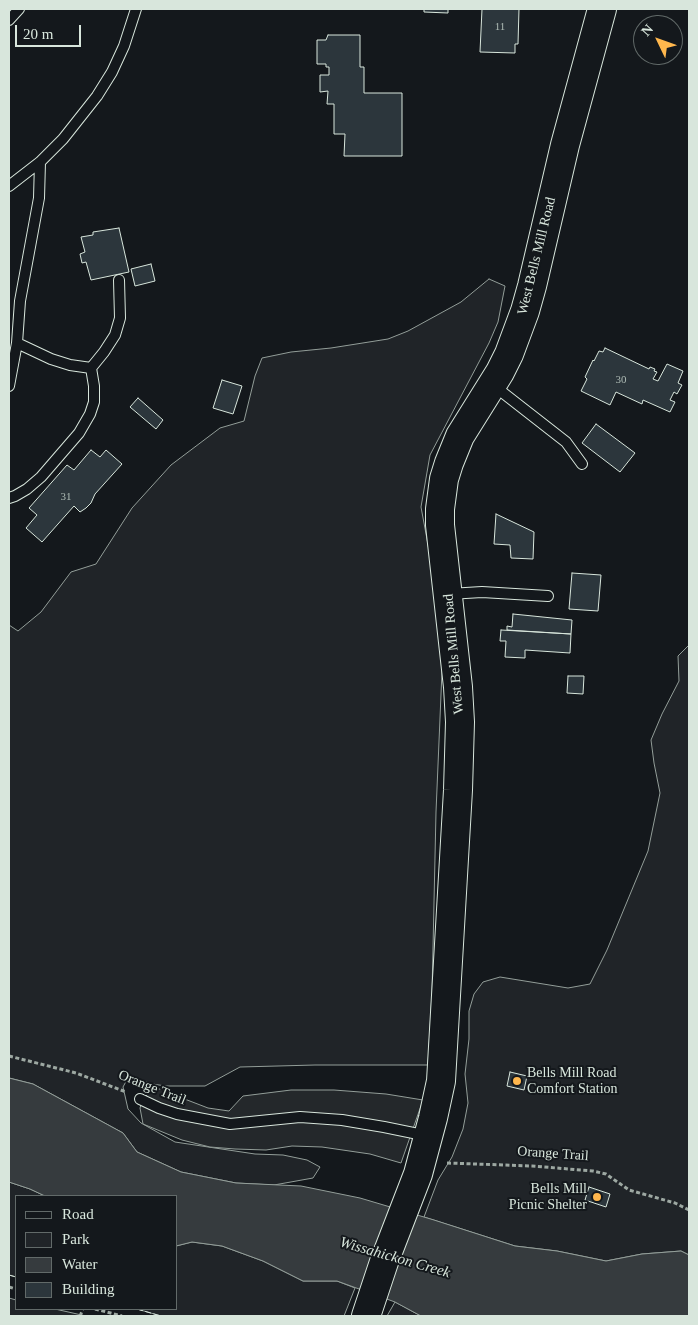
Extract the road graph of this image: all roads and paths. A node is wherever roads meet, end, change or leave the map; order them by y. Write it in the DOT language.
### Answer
graph roads {
  1 [pos="19,9"];
  2 [pos="136,9"];
  3 [pos="602,9"];
  4 [pos="9,20"];
  5 [pos="40,162"];
  6 [pos="9,186"];
  7 [pos="119,280"];
  8 [pos="17,343"];
  9 [pos="91,368"];
  10 [pos="492,384"];
  11 [pos="9,386"];
  12 [pos="582,464"];
  13 [pos="9,498"];
  14 [pos="448,594"];
  15 [pos="548,596"];
  16 [pos="9,1056"];
  17 [pos="140,1099"];
  18 [pos="418,1134"];
  19 [pos="446,1163"];
  20 [pos="689,1210"];
  21 [pos="98,1310"];
  22 [pos="122,1316"];
  23 [pos="366,1316"];
  1 -- 4 [label="lane"];
  2 -- 5 [label="lane"];
  3 -- 10 [label="street, West Bells Mill Road"];
  5 -- 6 [label="lane"];
  5 -- 8 [label="lane"];
  7 -- 9 [label="lane"];
  8 -- 9 [label="lane"];
  8 -- 11 [label="lane"];
  9 -- 13 [label="lane"];
  10 -- 12 [label="lane"];
  10 -- 14 [label="street, West Bells Mill Road"];
  14 -- 15 [label="lane"];
  14 -- 18 [label="street, West Bells Mill Road"];
  16 -- 17 [label="path, Orange Trail"];
  17 -- 18 [label="lane, Orange Trail"];
  18 -- 23 [label="street, West Bells Mill Road"];
  19 -- 20 [label="path, Orange Trail"];
  21 -- 22 [label="path"];
}
